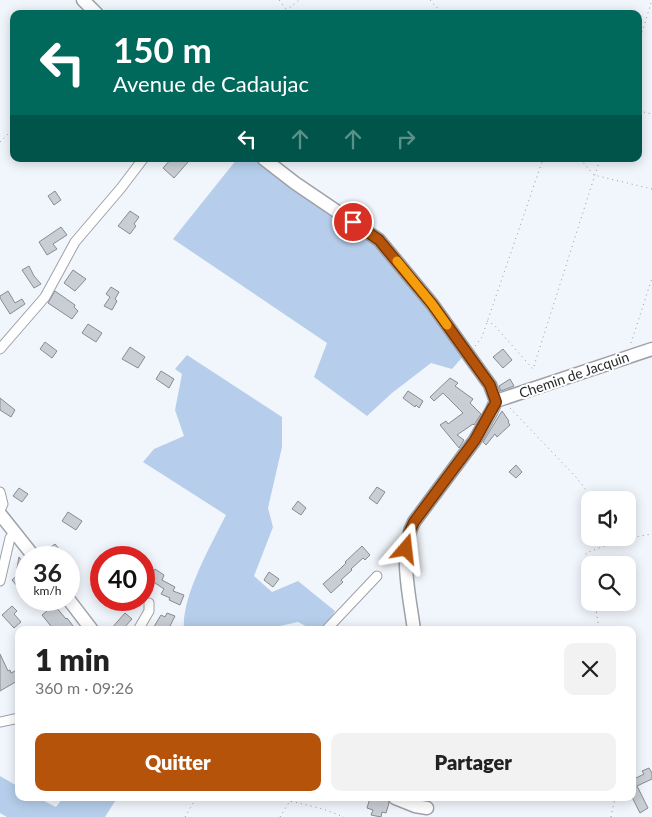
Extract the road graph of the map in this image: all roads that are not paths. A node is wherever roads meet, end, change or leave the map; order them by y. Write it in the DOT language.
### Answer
graph roads {
  1 [pos="83,0"];
  2 [pos="93,10"];
  3 [pos="141,162"];
  4 [pos="268,162"];
  5 [pos="0,349"];
  6 [pos="652,349"];
  7 [pos="497,401"];
  8 [pos="0,492"];
  9 [pos="0,510"];
  10 [pos="0,514"];
  11 [pos="15,532"];
  12 [pos="26,546"];
  13 [pos="377,576"];
  14 [pos="0,582"];
  15 [pos="77,611"];
  16 [pos="149,611"];
  17 [pos="89,626"];
  18 [pos="140,626"];
  19 [pos="330,626"];
  20 [pos="414,626"];
  21 [pos="15,719"];
  22 [pos="0,722"];
  23 [pos="402,801"];
  24 [pos="427,808"];
  1 -- 2 [label="street"];
  3 -- 5 [label="street"];
  4 -- 7 [label="street"];
  6 -- 7 [label="street, Chemin de Jacquin"];
  7 -- 20 [label="street"];
  8 -- 9 [label="street"];
  10 -- 11 [label="street"];
  11 -- 12 [label="street"];
  11 -- 14 [label="street"];
  13 -- 19 [label="street"];
  15 -- 17 [label="street"];
  16 -- 18 [label="street"];
  21 -- 22 [label="street"];
  23 -- 24 [label="street"];
}
